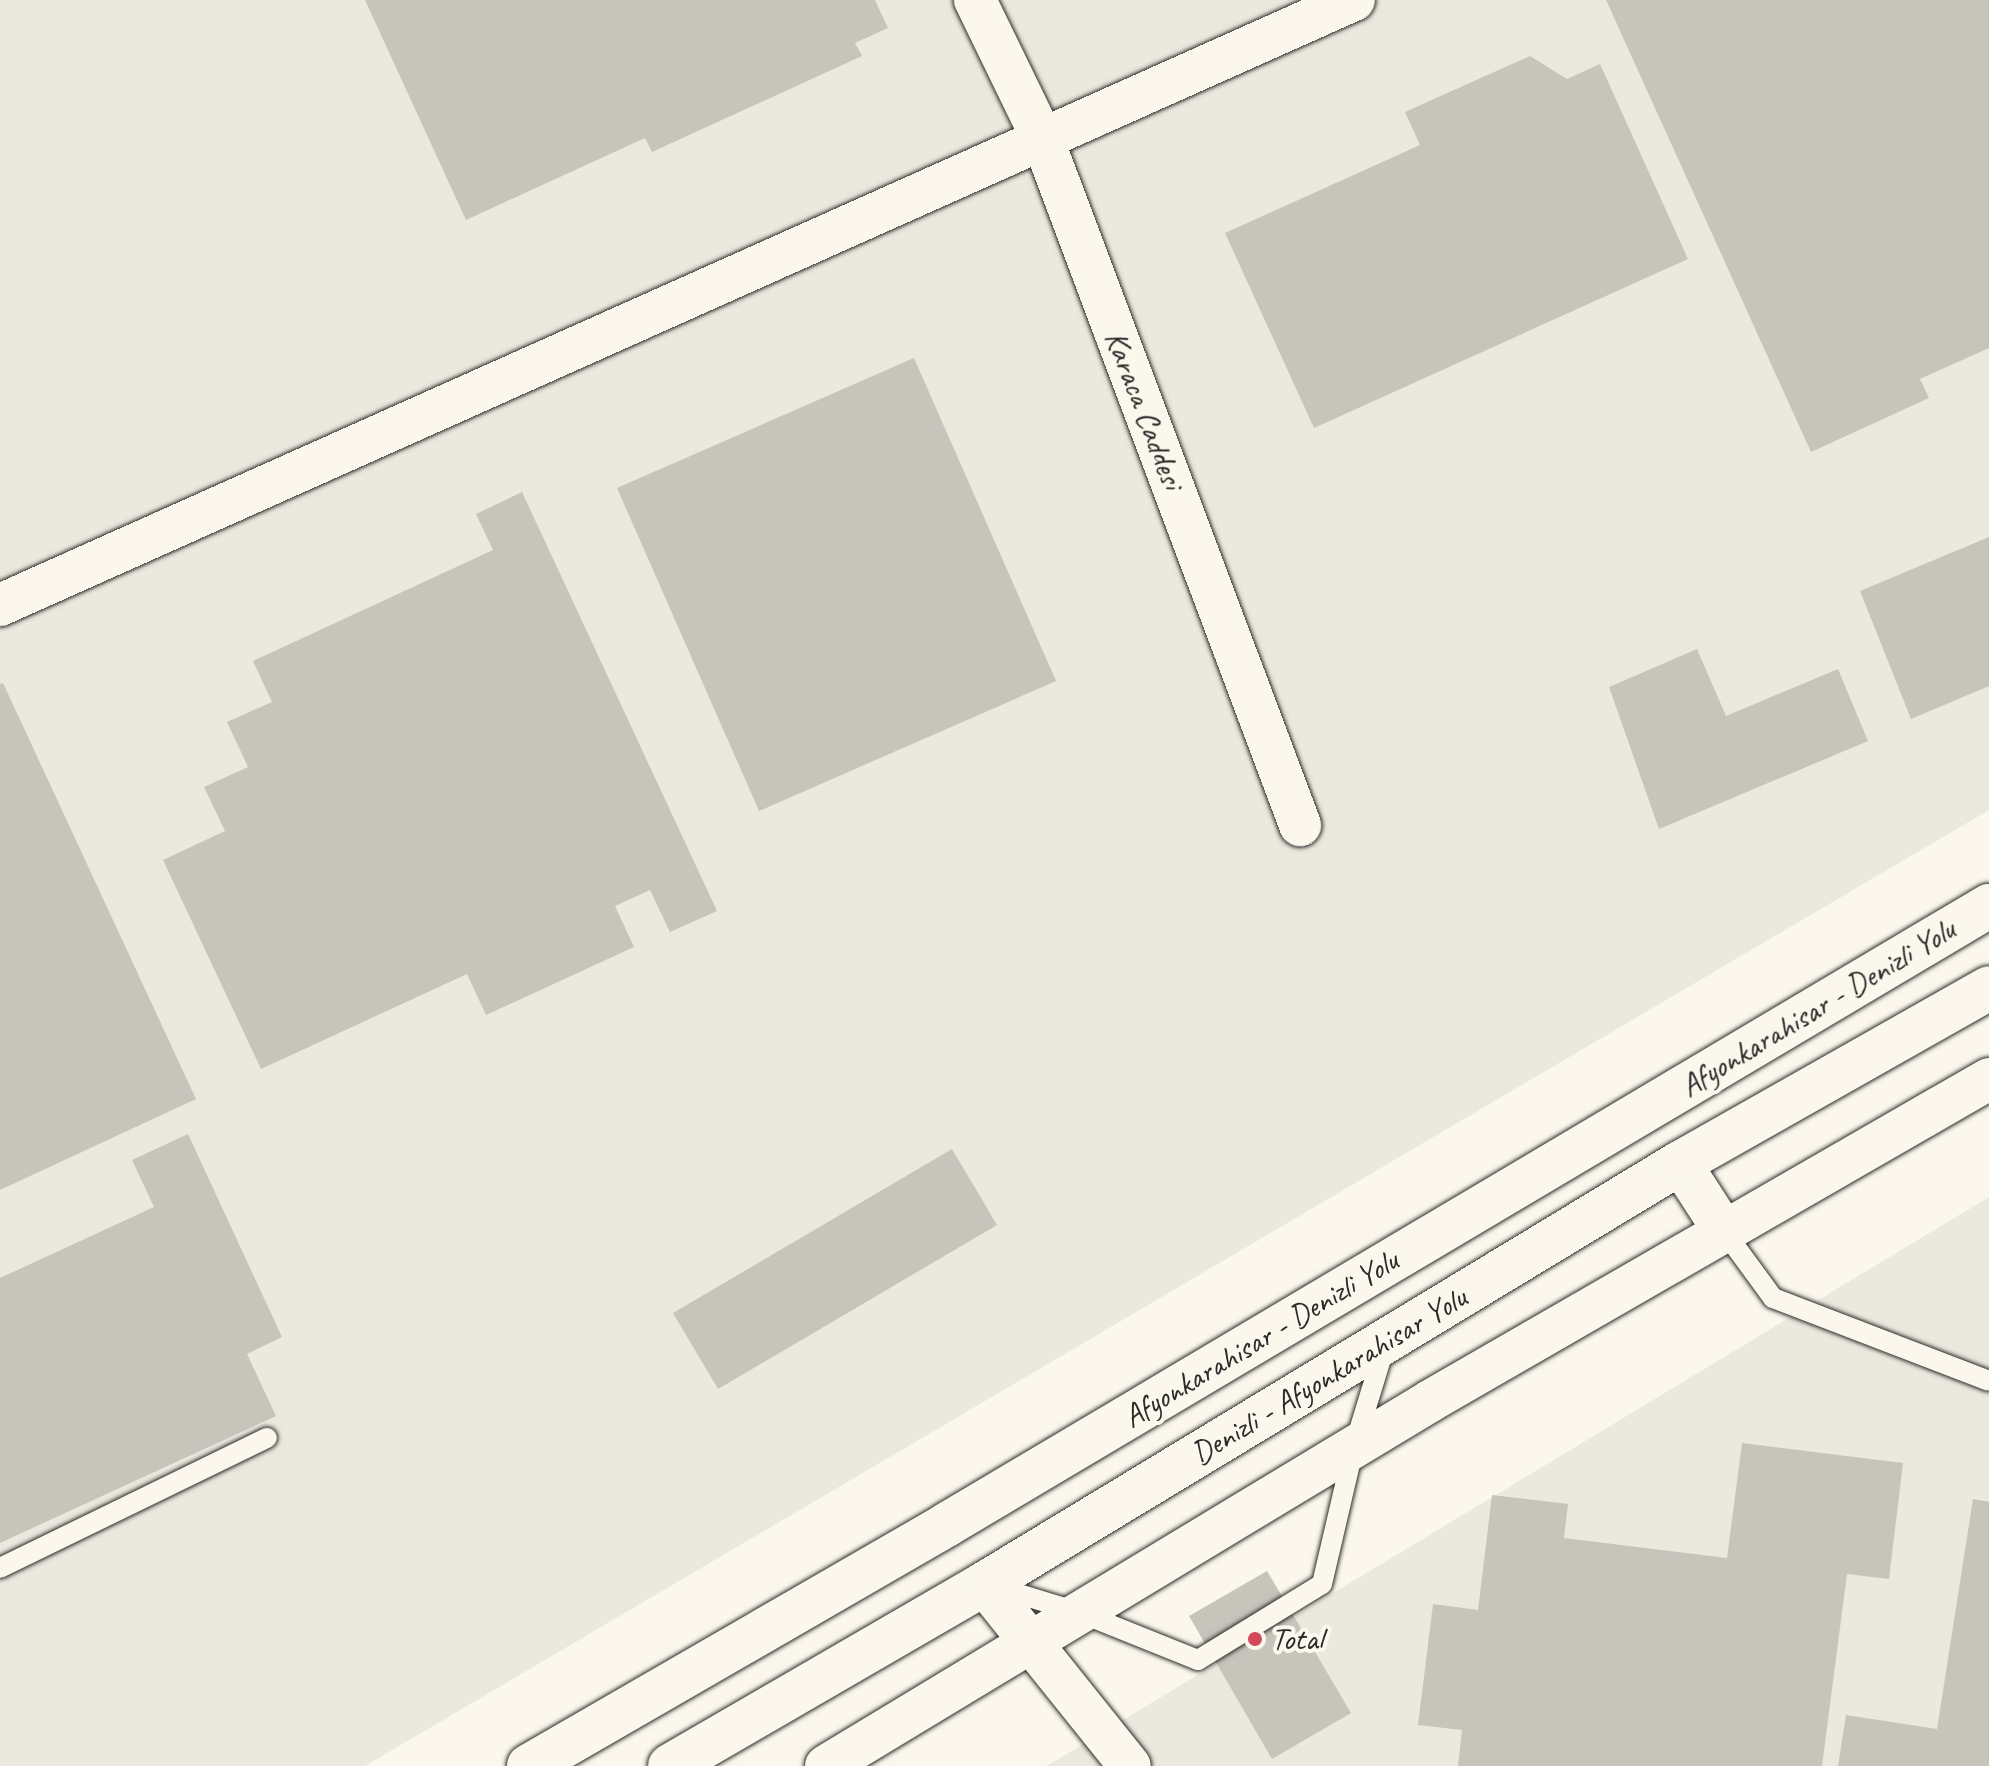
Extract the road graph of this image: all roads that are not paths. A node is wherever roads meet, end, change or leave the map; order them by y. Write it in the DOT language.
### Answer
graph roads {
  1 [pos="975,0"];
  2 [pos="1354,0"];
  3 [pos="1043,140"];
  4 [pos="0,605"];
  5 [pos="1300,825"];
  6 [pos="1989,906"];
  7 [pos="1989,988"];
  8 [pos="1989,1079"];
  9 [pos="1680,1163"];
  10 [pos="1724,1231"];
  11 [pos="1386,1341"];
  12 [pos="1989,1381"];
  13 [pos="267,1438"];
  14 [pos="1354,1447"];
  15 [pos="0,1568"];
  16 [pos="984,1584"];
  17 [pos="1081,1613"];
  18 [pos="1032,1643"];
  19 [pos="529,1766"];
  20 [pos="670,1766"];
  21 [pos="826,1766"];
  22 [pos="1130,1766"];
  1 -- 3 [label="street, Karaca Caddesi"];
  2 -- 3 [label="street"];
  3 -- 4 [label="street"];
  3 -- 5 [label="street, Karaca Caddesi"];
  6 -- 19 [label="highway, Afyonkarahisar - Denizli Yolu"];
  7 -- 9 [label="highway, Denizli - Afyonkarahisar Yolu"];
  8 -- 10 [label="street"];
  9 -- 10 [label="street"];
  9 -- 11 [label="highway, Denizli - Afyonkarahisar Yolu"];
  10 -- 12 [label="lane"];
  10 -- 14 [label="street"];
  11 -- 14 [label="lane"];
  11 -- 16 [label="highway, Denizli - Afyonkarahisar Yolu"];
  13 -- 15 [label="lane"];
  14 -- 17 [label="street"];
  14 -- 17 [label="lane"];
  16 -- 17 [label="lane"];
  16 -- 18 [label="street"];
  16 -- 20 [label="highway, Denizli - Afyonkarahisar Yolu"];
  17 -- 18 [label="street"];
  18 -- 21 [label="street"];
  18 -- 22 [label="street"];
}
